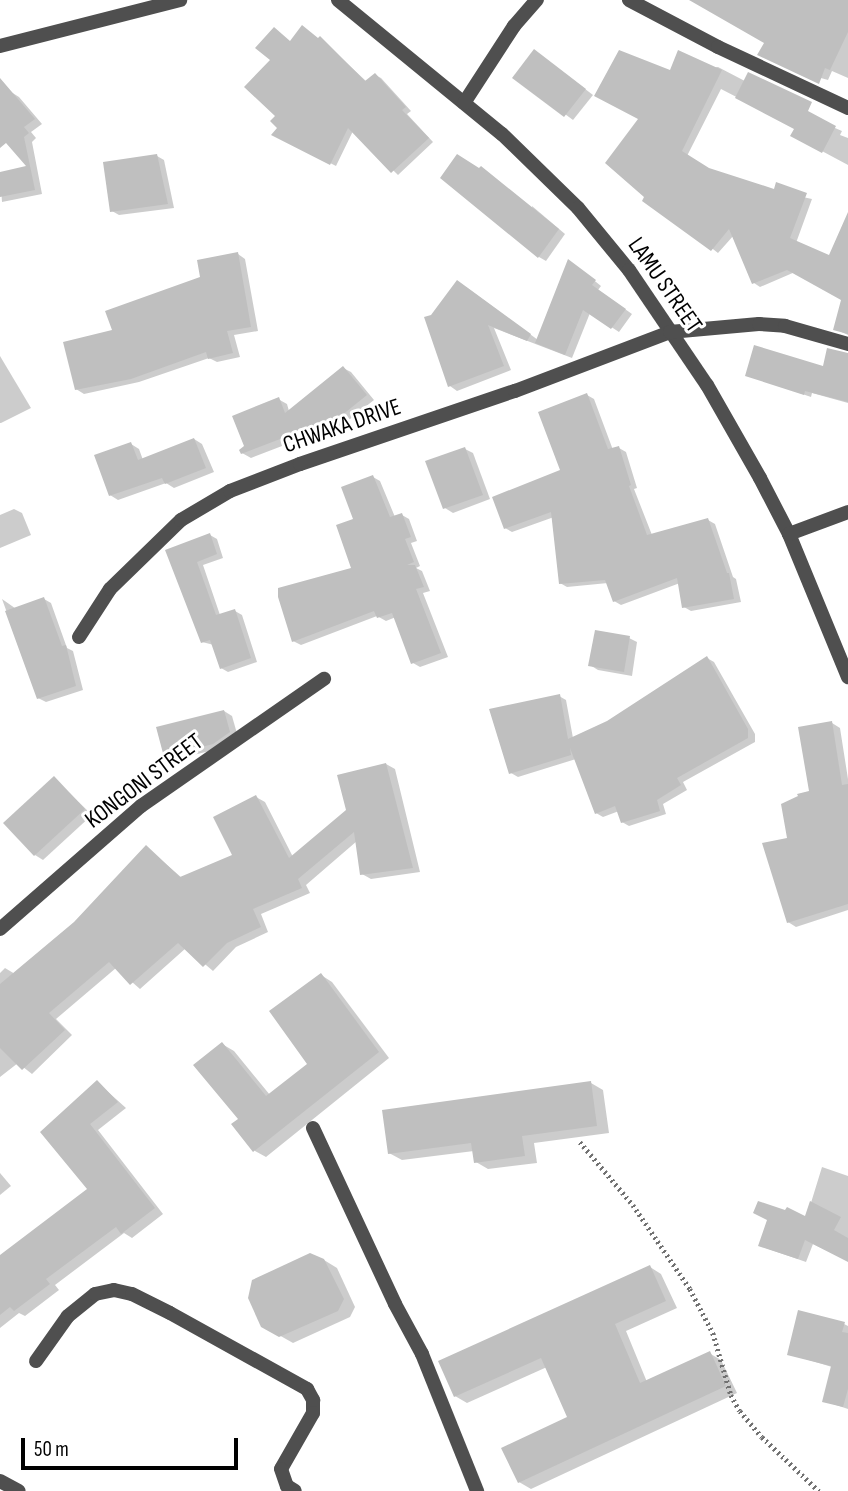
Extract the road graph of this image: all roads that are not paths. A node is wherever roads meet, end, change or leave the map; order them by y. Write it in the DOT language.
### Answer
graph roads {
  1 [pos="180,0"];
  2 [pos="338,0"];
  3 [pos="537,0"];
  4 [pos="629,0"];
  5 [pos="0,46"];
  6 [pos="464,103"];
  7 [pos="848,108"];
  8 [pos="670,332"];
  9 [pos="848,344"];
  10 [pos="848,512"];
  11 [pos="789,534"];
  12 [pos="79,637"];
  13 [pos="848,677"];
  14 [pos="324,680"];
  15 [pos="0,929"];
  16 [pos="313,1128"];
  17 [pos="36,1361"];
  18 [pos="0,1481"];
  19 [pos="19,1491"];
  20 [pos="295,1491"];
  21 [pos="477,1491"];
  1 -- 5 [label="street"];
  2 -- 6 [label="street, LAMU STREET"];
  3 -- 6 [label="street"];
  4 -- 7 [label="street"];
  6 -- 8 [label="street, LAMU STREET"];
  8 -- 9 [label="street, CHWAKA DRIVE"];
  8 -- 11 [label="street, LAMU STREET"];
  8 -- 12 [label="street, CHWAKA DRIVE"];
  10 -- 11 [label="street"];
  11 -- 13 [label="street, LAMU STREET"];
  14 -- 15 [label="street, KONGONI STREET"];
  16 -- 21 [label="street"];
  17 -- 20 [label="street"];
  18 -- 19 [label="street"];
}
